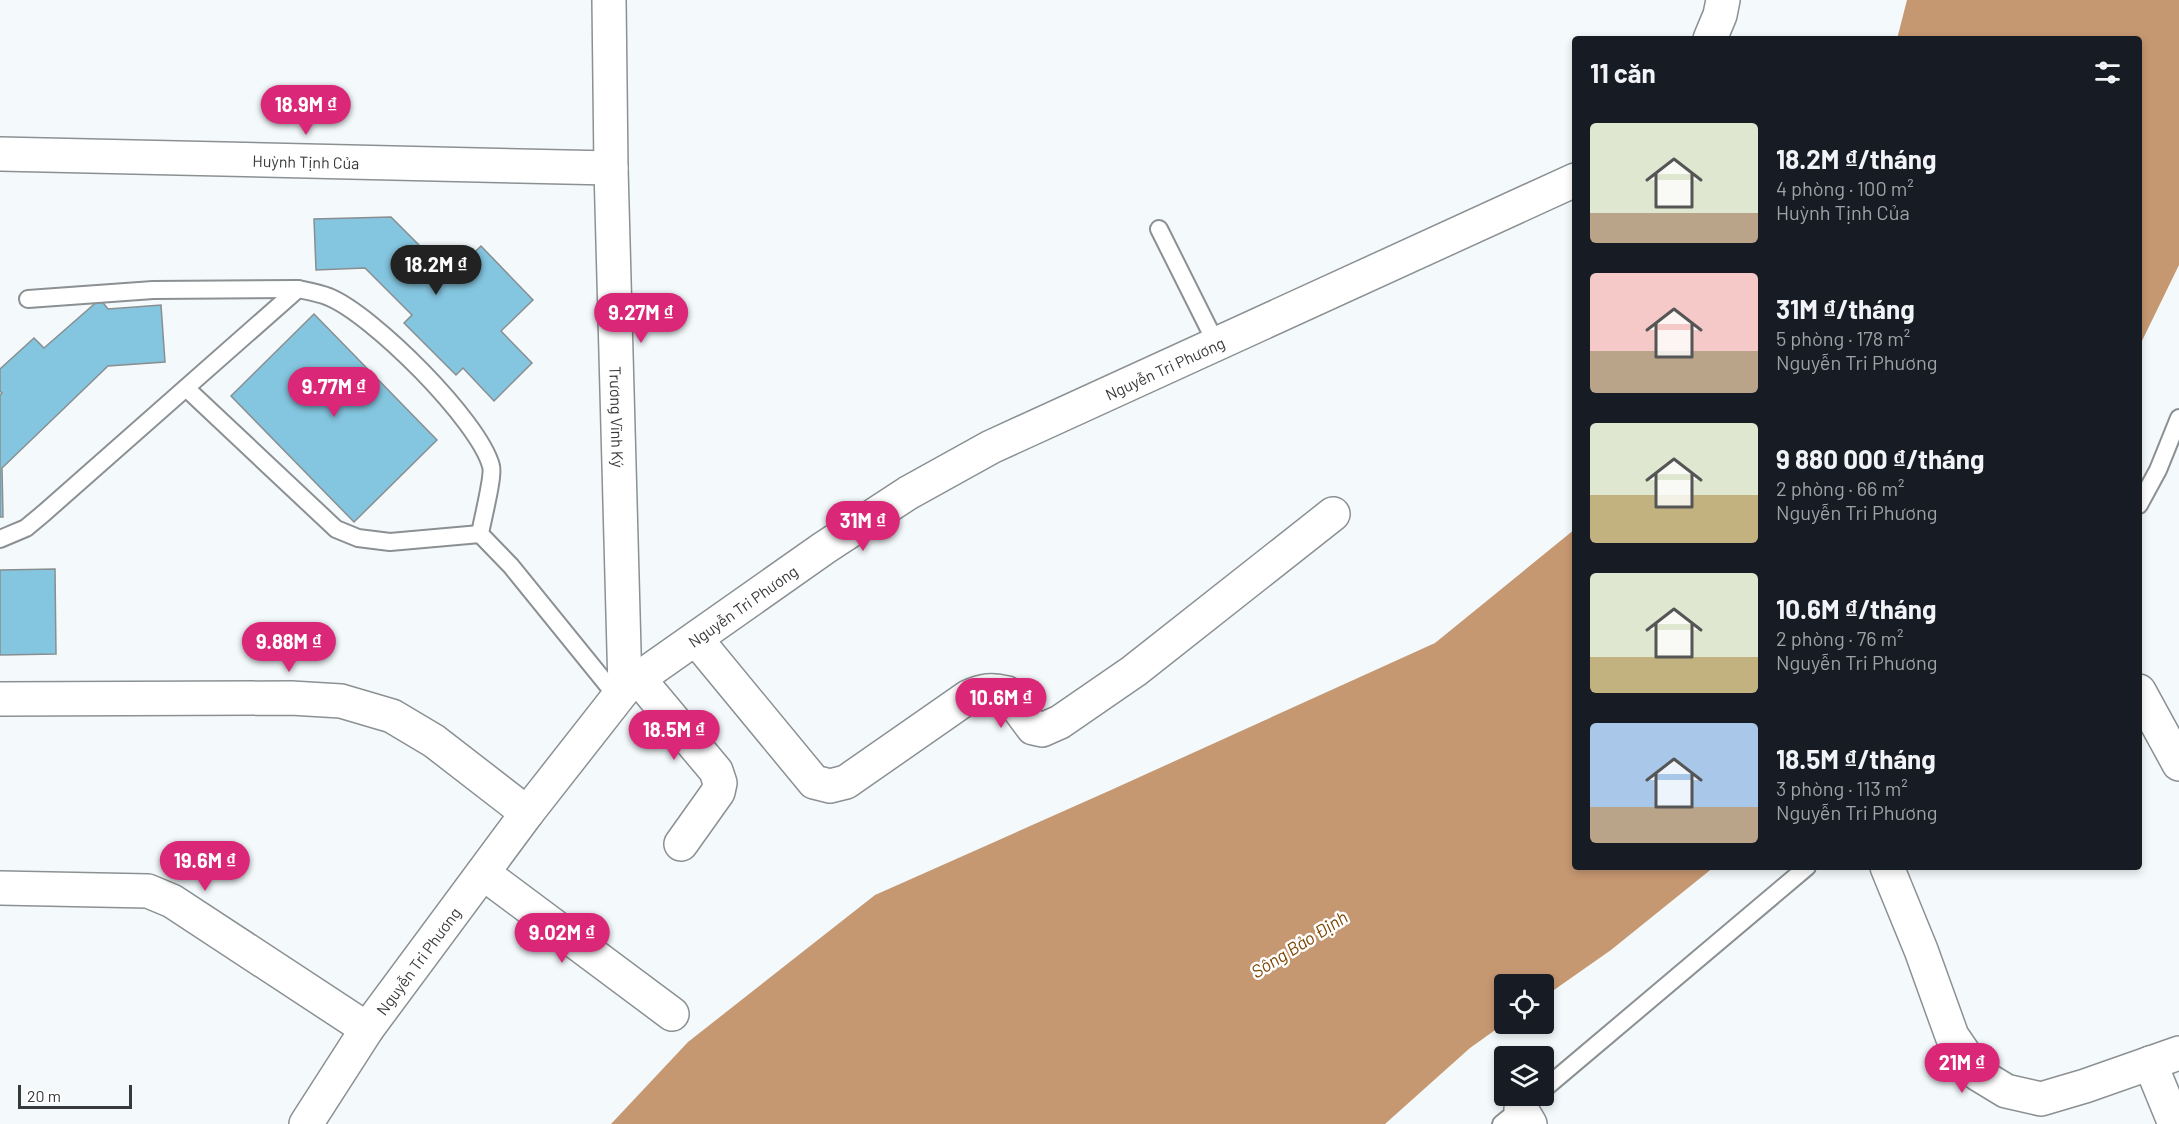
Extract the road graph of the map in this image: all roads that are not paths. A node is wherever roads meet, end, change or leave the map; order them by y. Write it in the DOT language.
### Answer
graph roads {
  1 [pos="609,0"];
  2 [pos="1723,0"];
  3 [pos="1711,36"];
  4 [pos="0,154"];
  5 [pos="611,168"];
  6 [pos="1572,181"];
  7 [pos="1159,229"];
  8 [pos="298,289"];
  9 [pos="28,299"];
  10 [pos="1216,343"];
  11 [pos="186,388"];
  12 [pos="2179,418"];
  13 [pos="2142,499"];
  14 [pos="1333,514"];
  15 [pos="480,534"];
  16 [pos="0,538"];
  17 [pos="696,639"];
  18 [pos="627,688"];
  19 [pos="2142,697"];
  20 [pos="0,699"];
  21 [pos="2179,764"];
  22 [pos="527,813"];
  23 [pos="681,844"];
  24 [pos="1804,870"];
  25 [pos="1888,870"];
  26 [pos="483,873"];
  27 [pos="0,888"];
  28 [pos="672,1014"];
  29 [pos="367,1029"];
  30 [pos="2164,1058"];
  31 [pos="1526,1108"];
  32 [pos="306,1124"];
  33 [pos="2175,1124"];
  1 -- 5 [label="street, Trương Vĩnh Ký"];
  2 -- 3 [label="street"];
  4 -- 5 [label="street, Huỳnh Tịnh Của"];
  5 -- 18 [label="street, Trương Vĩnh Ký"];
  6 -- 10 [label="street, Nguyễn Tri Phương"];
  7 -- 10 [label="lane"];
  8 -- 9 [label="lane"];
  8 -- 11 [label="lane"];
  8 -- 15 [label="lane"];
  10 -- 17 [label="street, Nguyễn Tri Phương"];
  11 -- 15 [label="lane"];
  11 -- 16 [label="lane"];
  12 -- 13 [label="lane"];
  14 -- 17 [label="street"];
  15 -- 18 [label="lane"];
  17 -- 18 [label="street, Nguyễn Tri Phương"];
  18 -- 22 [label="street, Nguyễn Tri Phương"];
  18 -- 23 [label="street"];
  19 -- 21 [label="street"];
  20 -- 22 [label="street"];
  22 -- 26 [label="street, Nguyễn Tri Phương"];
  24 -- 31 [label="lane"];
  25 -- 30 [label="street"];
  26 -- 28 [label="street"];
  26 -- 29 [label="street, Nguyễn Tri Phương"];
  27 -- 29 [label="street"];
  29 -- 32 [label="street, Nguyễn Tri Phương"];
  30 -- 33 [label="street"];
}
